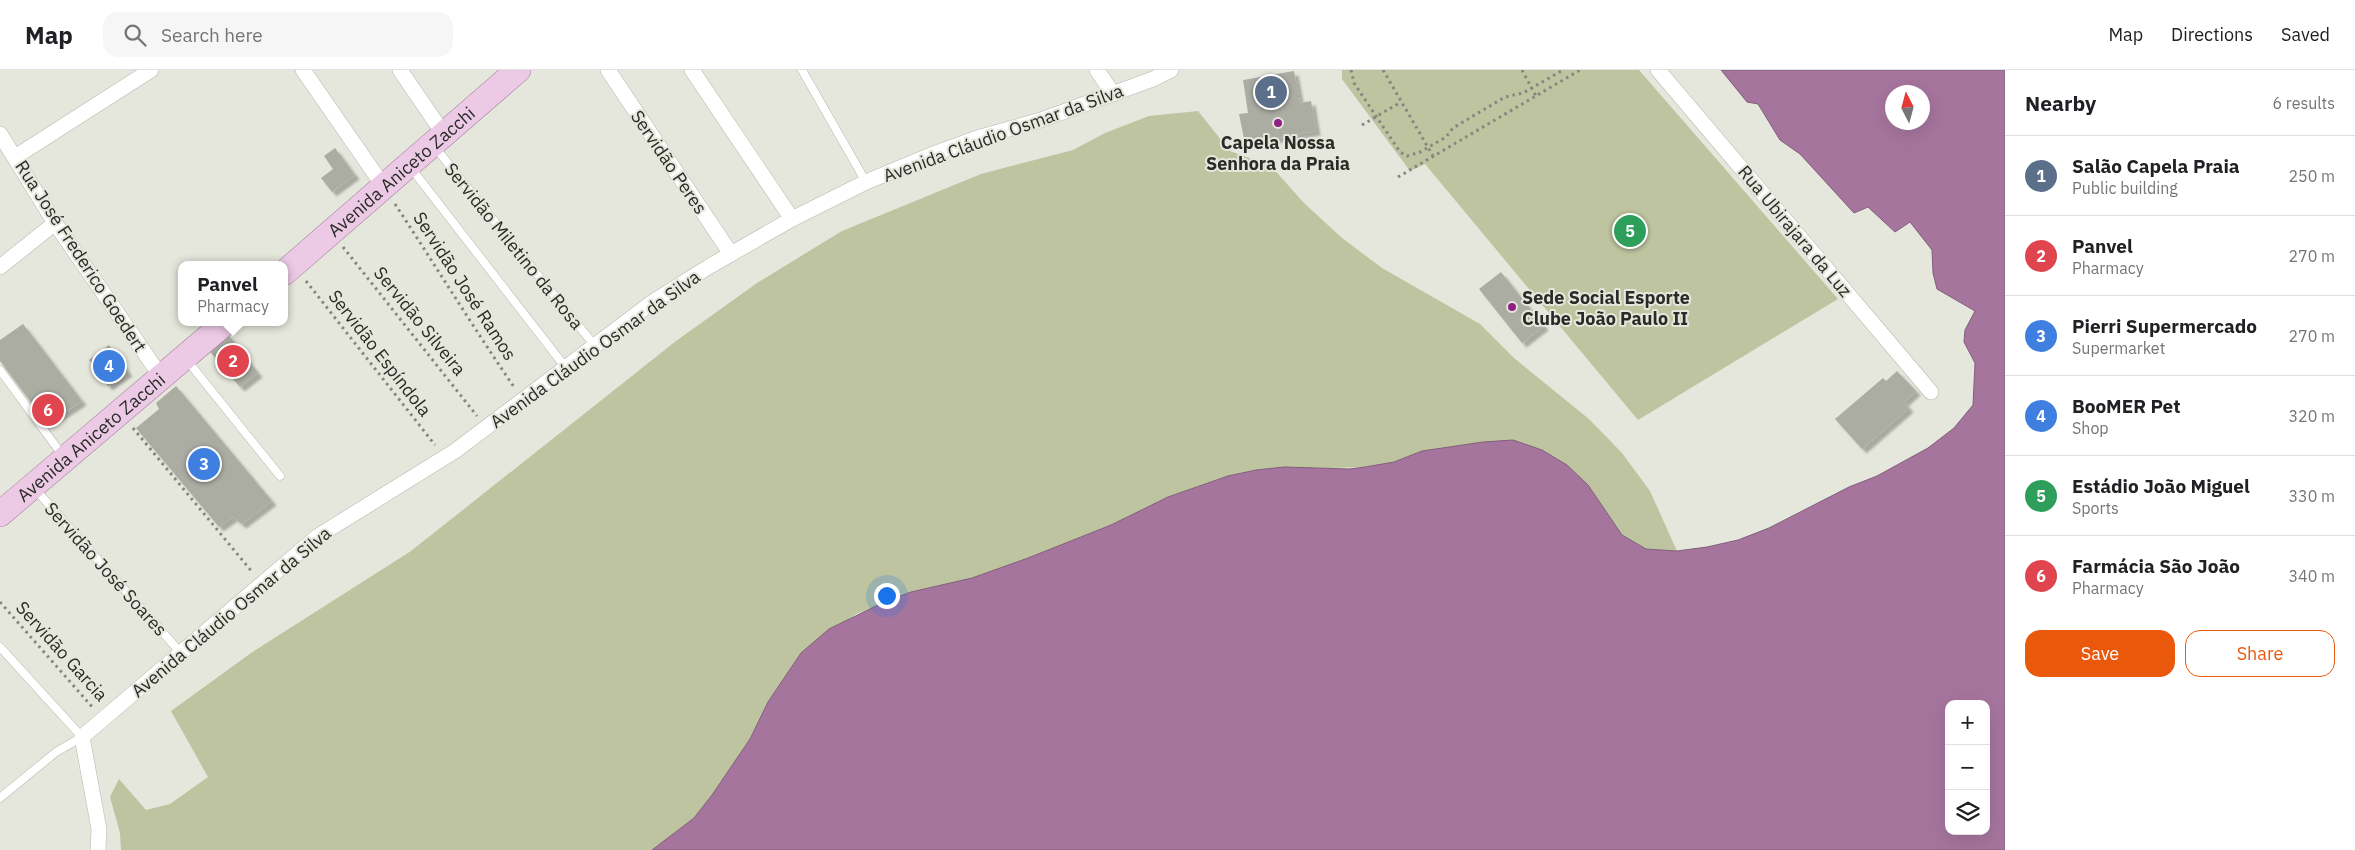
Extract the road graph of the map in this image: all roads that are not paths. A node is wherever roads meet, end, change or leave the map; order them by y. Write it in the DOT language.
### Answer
graph roads {
  1 [pos="303,70"];
  2 [pos="400,70"];
  3 [pos="518,70"];
  4 [pos="608,70"];
  5 [pos="692,70"];
  6 [pos="802,70"];
  7 [pos="1097,70"];
  8 [pos="1171,70"];
  9 [pos="1658,70"];
  10 [pos="145,71"];
  11 [pos="1113,94"];
  12 [pos="0,134"];
  13 [pos="438,139"];
  14 [pos="15,157"];
  15 [pos="409,165"];
  16 [pos="866,182"];
  17 [pos="384,187"];
  18 [pos="792,219"];
  19 [pos="55,223"];
  20 [pos="731,254"];
  21 [pos="0,267"];
  22 [pos="289,269"];
  23 [pos="221,326"];
  24 [pos="595,346"];
  25 [pos="185,358"];
  26 [pos="566,368"];
  27 [pos="0,370"];
  28 [pos="162,378"];
  29 [pos="1931,392"];
  30 [pos="64,458"];
  31 [pos="280,476"];
  32 [pos="32,486"];
  33 [pos="0,514"];
  34 [pos="0,647"];
  35 [pos="180,653"];
  36 [pos="82,738"];
  37 [pos="0,798"];
  38 [pos="98,850"];
  1 -- 17 [label="street"];
  2 -- 13 [label="street"];
  3 -- 13 [label="main road, Avenida Aniceto Zacchi"];
  4 -- 20 [label="street, Servidão Peres"];
  5 -- 18 [label="street"];
  6 -- 16 [label="lane"];
  7 -- 11 [label="street"];
  8 -- 11 [label="street, Avenida Cláudio Osmar da Silva"];
  9 -- 29 [label="street, Rua Ubirajara da Luz"];
  10 -- 14 [label="street"];
  11 -- 16 [label="street, Avenida Cláudio Osmar da Silva"];
  12 -- 14 [label="street, Rua José Frederico Goedert"];
  13 -- 15 [label="main road, Avenida Aniceto Zacchi"];
  13 -- 24 [label="lane, Servidão Miletino da Rosa"];
  14 -- 19 [label="street, Rua José Frederico Goedert"];
  15 -- 17 [label="main road, Avenida Aniceto Zacchi"];
  15 -- 26 [label="lane"];
  16 -- 18 [label="street, Avenida Cláudio Osmar da Silva"];
  17 -- 22 [label="main road, Avenida Aniceto Zacchi"];
  18 -- 20 [label="street, Avenida Cláudio Osmar da Silva"];
  19 -- 21 [label="street"];
  19 -- 28 [label="street, Rua José Frederico Goedert"];
  20 -- 24 [label="street, Avenida Cláudio Osmar da Silva"];
  23 -- 25 [label="main road, Avenida Aniceto Zacchi"];
  24 -- 26 [label="street, Avenida Cláudio Osmar da Silva"];
  25 -- 28 [label="main road, Avenida Aniceto Zacchi"];
  25 -- 31 [label="lane"];
  26 -- 35 [label="street, Avenida Cláudio Osmar da Silva"];
  27 -- 30 [label="lane"];
  28 -- 30 [label="main road, Avenida Aniceto Zacchi"];
  30 -- 32 [label="main road, Avenida Aniceto Zacchi"];
  32 -- 33 [label="main road, Avenida Aniceto Zacchi"];
  32 -- 35 [label="lane, Servidão José Soares"];
  34 -- 36 [label="lane"];
  35 -- 36 [label="street, Avenida Cláudio Osmar da Silva"];
  36 -- 37 [label="lane"];
  36 -- 38 [label="street"];
}
